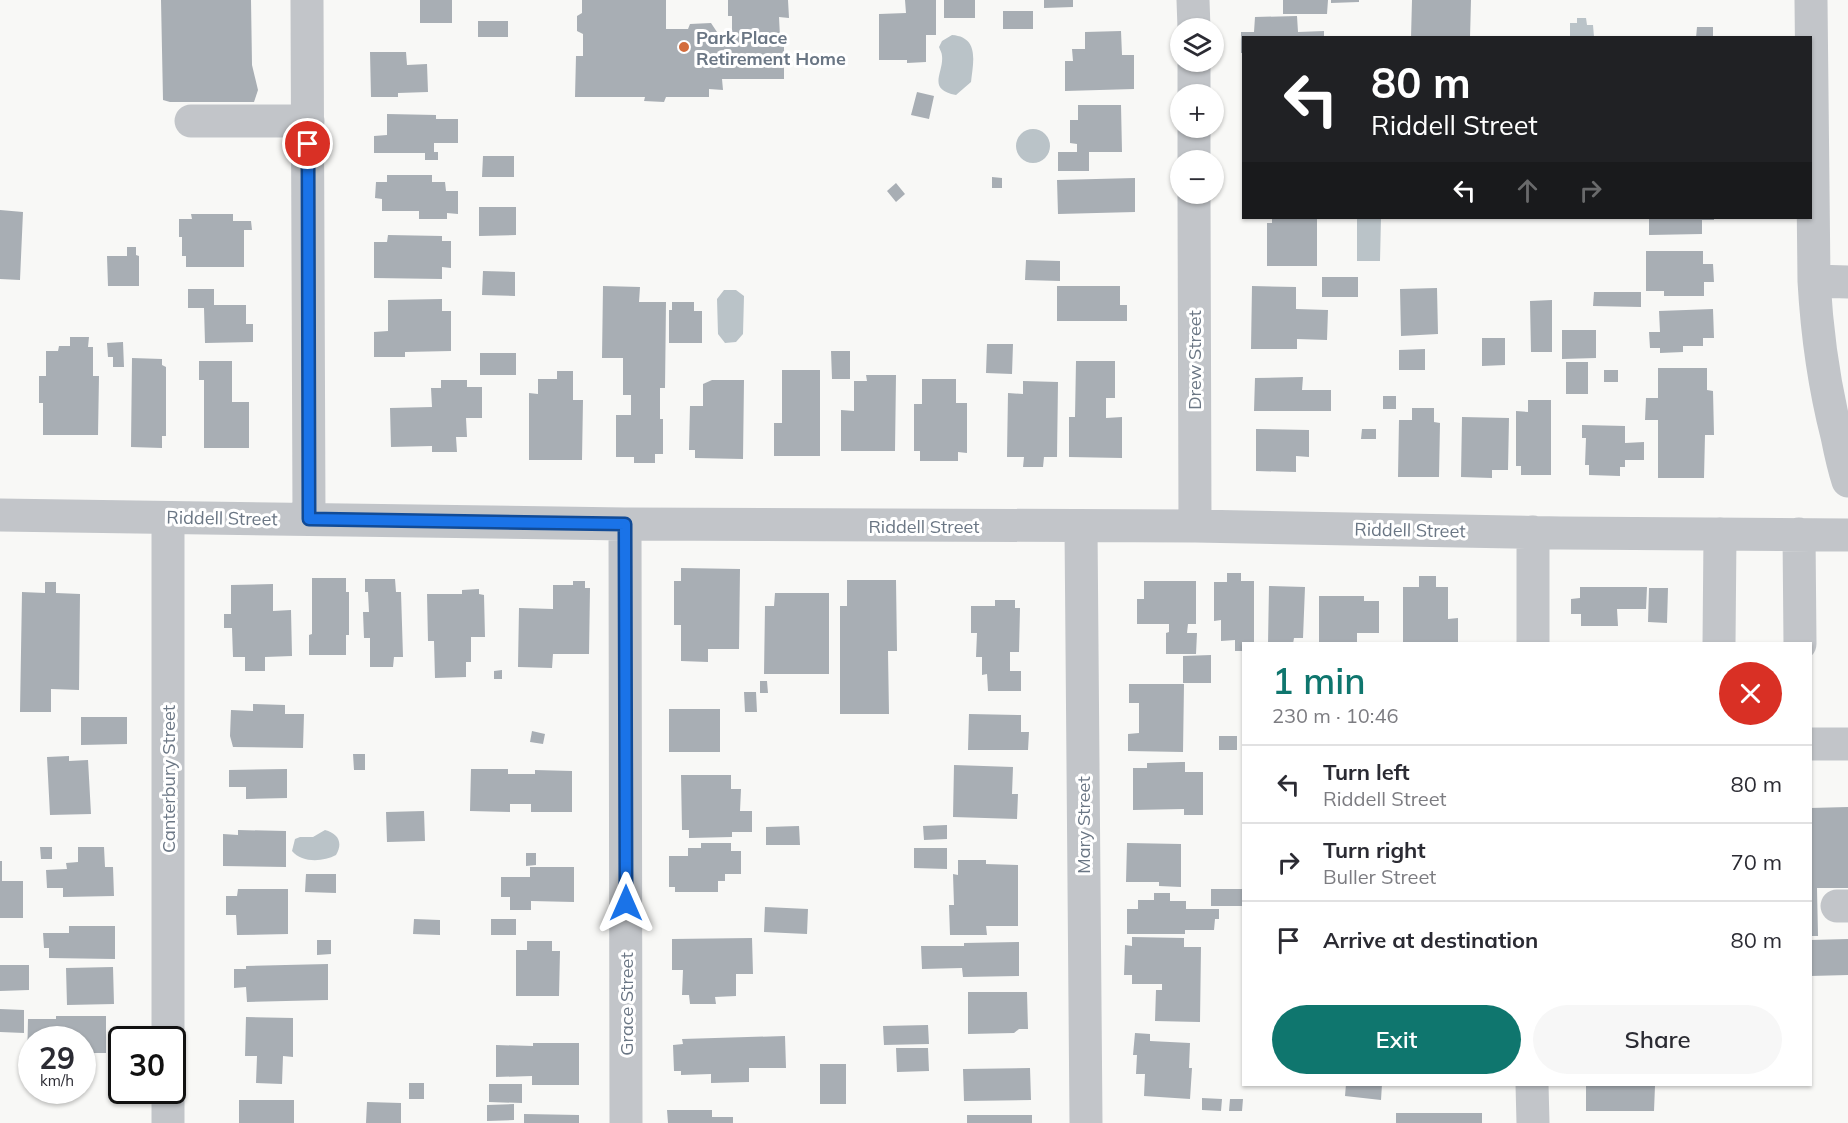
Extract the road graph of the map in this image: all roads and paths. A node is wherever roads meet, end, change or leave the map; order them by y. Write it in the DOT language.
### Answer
graph roads {
  1 [pos="307,0"];
  2 [pos="1193,0"];
  3 [pos="1810,0"];
  4 [pos="1194,18"];
  5 [pos="1811,36"];
  6 [pos="191,121"];
  7 [pos="308,121"];
  8 [pos="1812,140"];
  9 [pos="1194,204"];
  10 [pos="1814,281"];
  11 [pos="1848,282"];
  12 [pos="1848,481"];
  13 [pos="0,515"];
  14 [pos="168,518"];
  15 [pos="309,519"];
  16 [pos="625,524"];
  17 [pos="1081,526"];
  18 [pos="1195,526"];
  19 [pos="1533,532"];
  20 [pos="1720,534"];
  21 [pos="1799,534"];
  22 [pos="1848,535"];
  23 [pos="1533,642"];
  24 [pos="1719,642"];
  25 [pos="1800,642"];
  26 [pos="1812,744"];
  27 [pos="1848,744"];
  28 [pos="168,1026"];
  29 [pos="1532,1086"];
  30 [pos="168,1104"];
  31 [pos="168,1123"];
  32 [pos="626,1123"];
  33 [pos="1086,1123"];
  34 [pos="1533,1123"];
  1 -- 7 [label="street"];
  2 -- 4 [label="street"];
  3 -- 5 [label="street"];
  6 -- 7 [label="street"];
  7 -- 15 [label="street"];
  8 -- 10 [label="street"];
  9 -- 18 [label="street, Drew Street"];
  10 -- 11 [label="street"];
  10 -- 12 [label="street"];
  13 -- 14 [label="street, Riddell Street"];
  14 -- 15 [label="street, Riddell Street"];
  14 -- 28 [label="street, Canterbury Street"];
  15 -- 16 [label="street, Riddell Street"];
  16 -- 17 [label="street, Riddell Street"];
  16 -- 32 [label="street, Grace Street"];
  17 -- 18 [label="street, Riddell Street"];
  17 -- 33 [label="street, Mary Street"];
  18 -- 19 [label="street, Riddell Street"];
  19 -- 20 [label="street, Riddell Street"];
  19 -- 23 [label="street"];
  20 -- 21 [label="street, Riddell Street"];
  20 -- 24 [label="street"];
  21 -- 22 [label="street, Riddell Street"];
  21 -- 25 [label="street"];
  26 -- 27 [label="street"];
  29 -- 34 [label="street"];
  30 -- 31 [label="street"];
}
